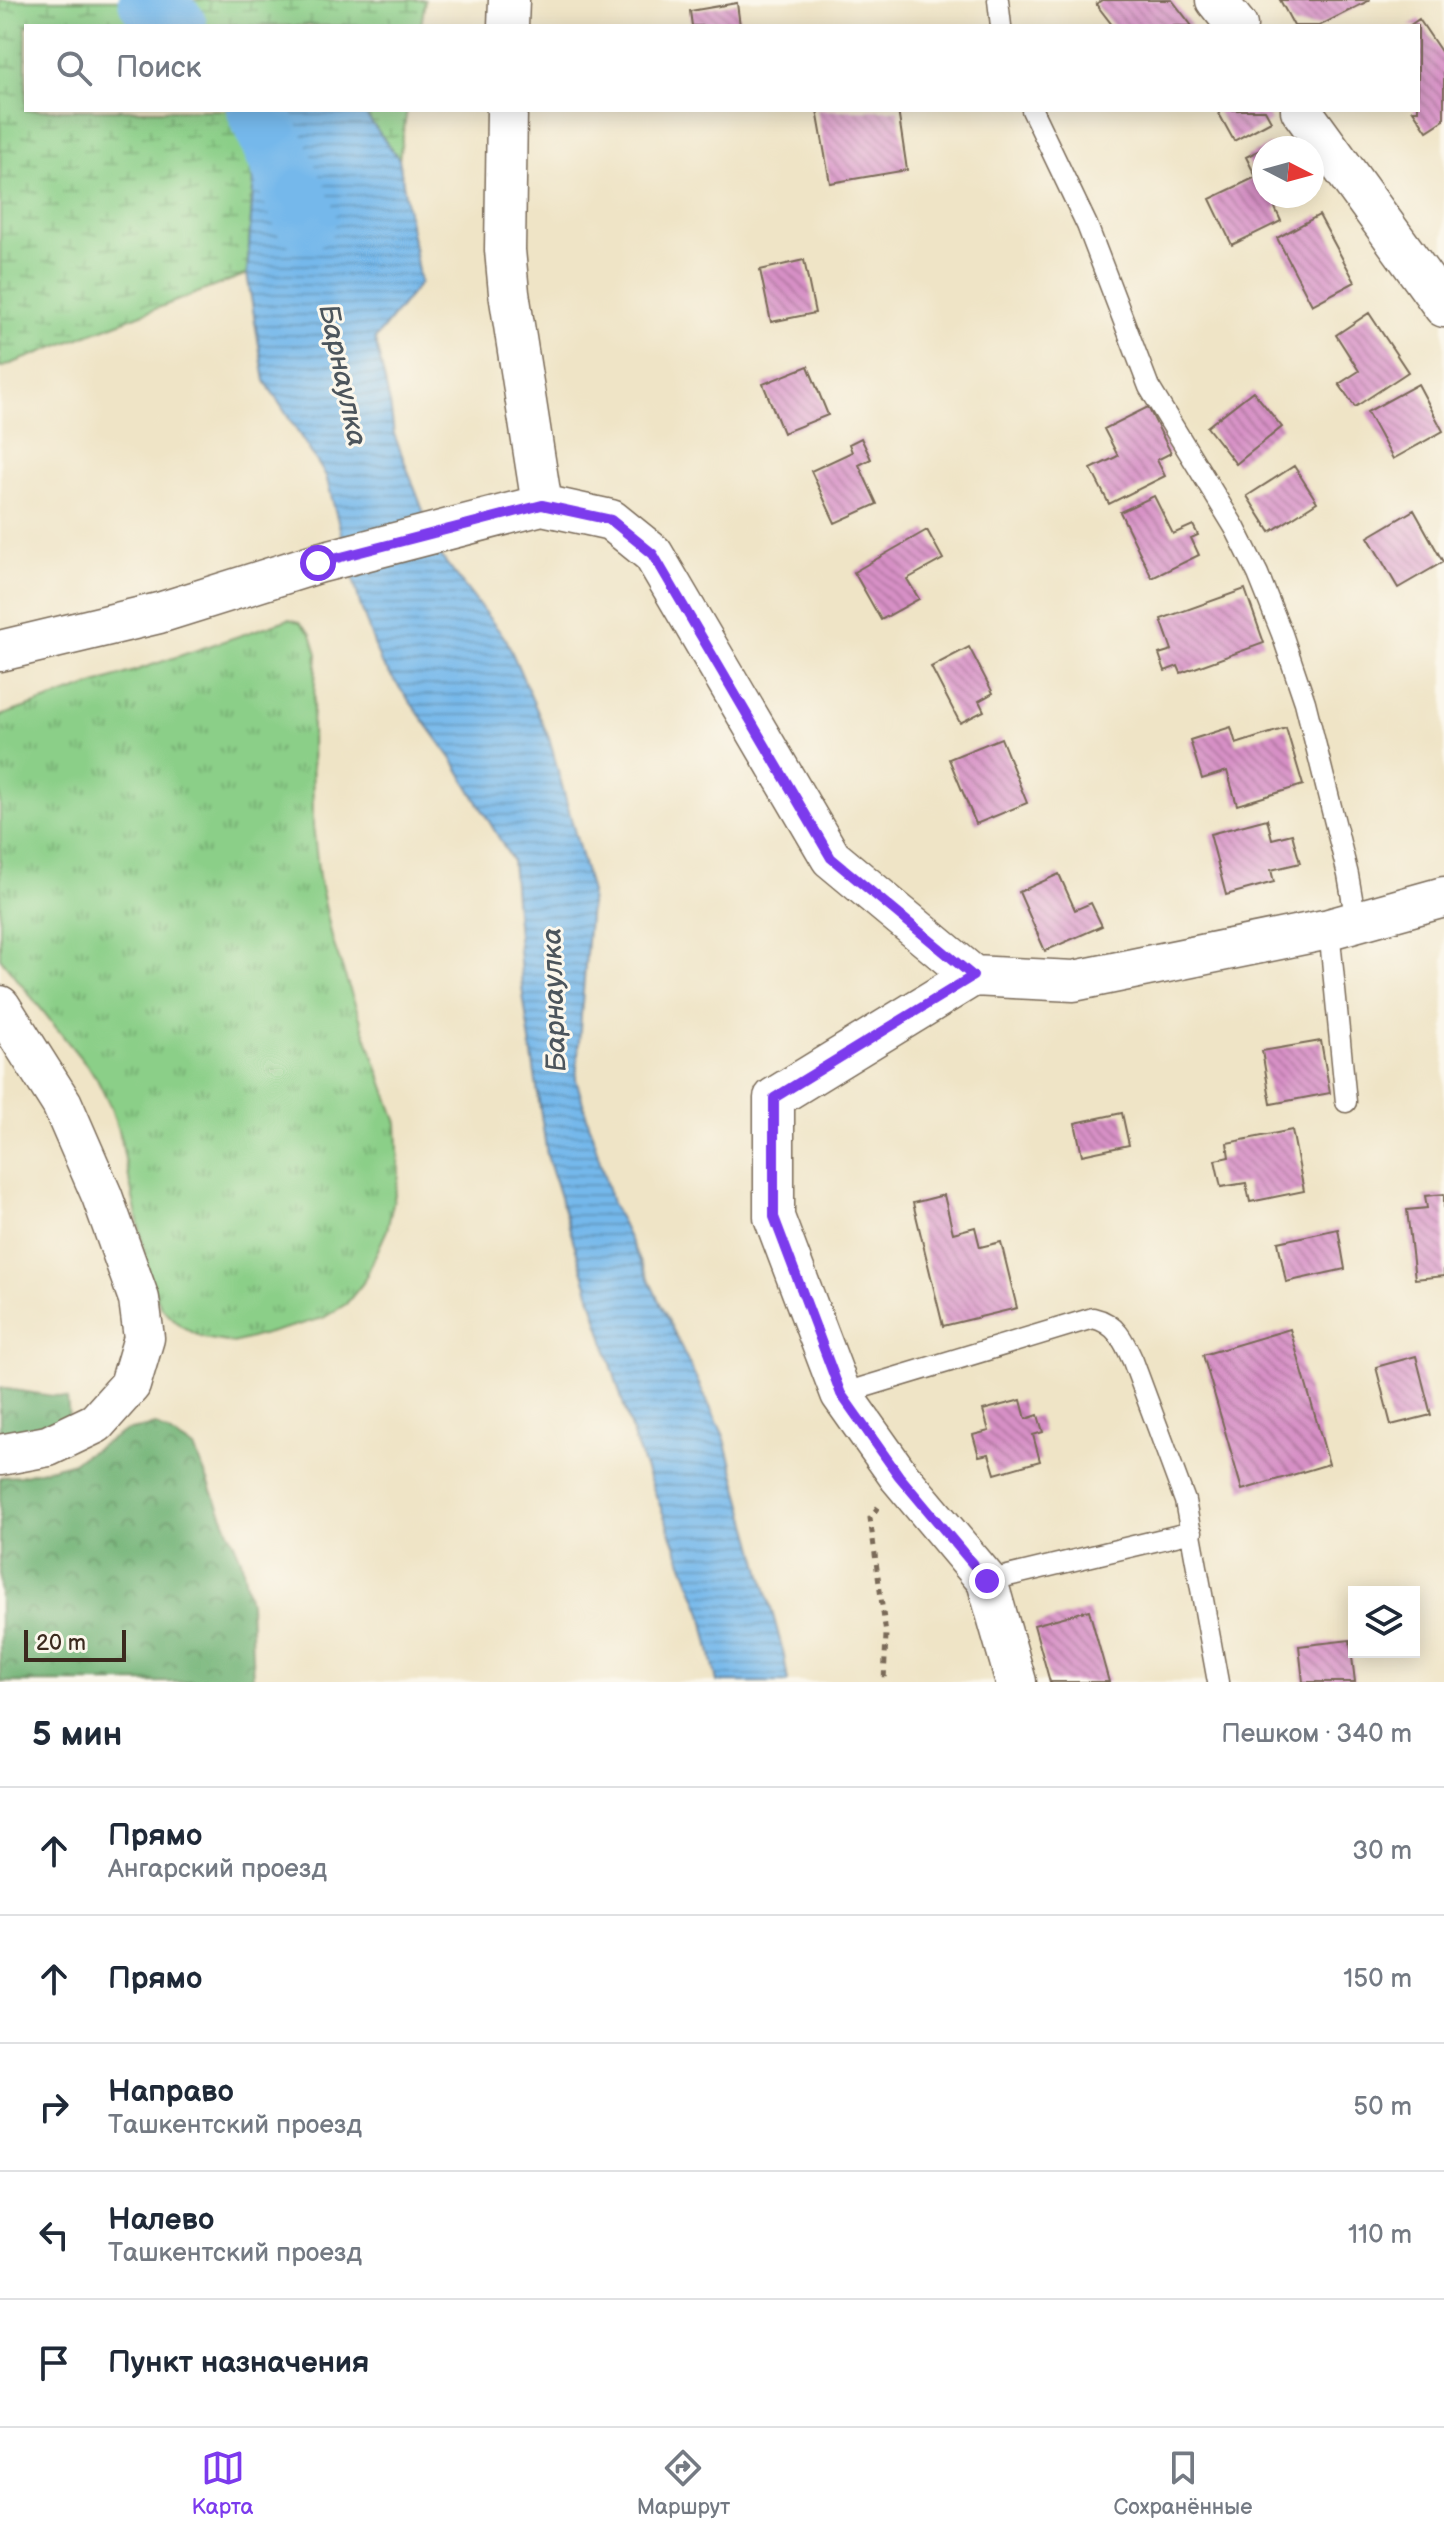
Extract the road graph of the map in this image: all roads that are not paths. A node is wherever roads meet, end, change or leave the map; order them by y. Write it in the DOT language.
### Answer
graph roads {
  1 [pos="509,0"];
  2 [pos="998,0"];
  3 [pos="1216,0"];
  4 [pos="508,24"];
  5 [pos="1001,24"];
  6 [pos="1235,24"];
  7 [pos="507,112"];
  8 [pos="1033,112"];
  9 [pos="1302,112"];
  10 [pos="1444,307"];
  11 [pos="542,505"];
  12 [pos="0,651"];
  13 [pos="1444,897"];
  14 [pos="1343,925"];
  15 [pos="973,976"];
  16 [pos="0,1006"];
  17 [pos="1346,1102"];
  18 [pos="841,1394"];
  19 [pos="0,1455"];
  20 [pos="1192,1532"];
  21 [pos="987,1581"];
  22 [pos="1016,1682"];
  23 [pos="1218,1682"];
  1 -- 4 [label="street"];
  2 -- 5 [label="lane"];
  3 -- 6 [label="street"];
  7 -- 11 [label="street"];
  8 -- 14 [label="lane"];
  9 -- 10 [label="street"];
  11 -- 12 [label="street"];
  11 -- 15 [label="street"];
  13 -- 14 [label="street"];
  14 -- 15 [label="street"];
  14 -- 17 [label="lane"];
  15 -- 18 [label="street"];
  16 -- 19 [label="street"];
  18 -- 20 [label="lane"];
  18 -- 21 [label="street"];
  20 -- 21 [label="lane"];
  20 -- 23 [label="lane"];
  21 -- 22 [label="street"];
}
